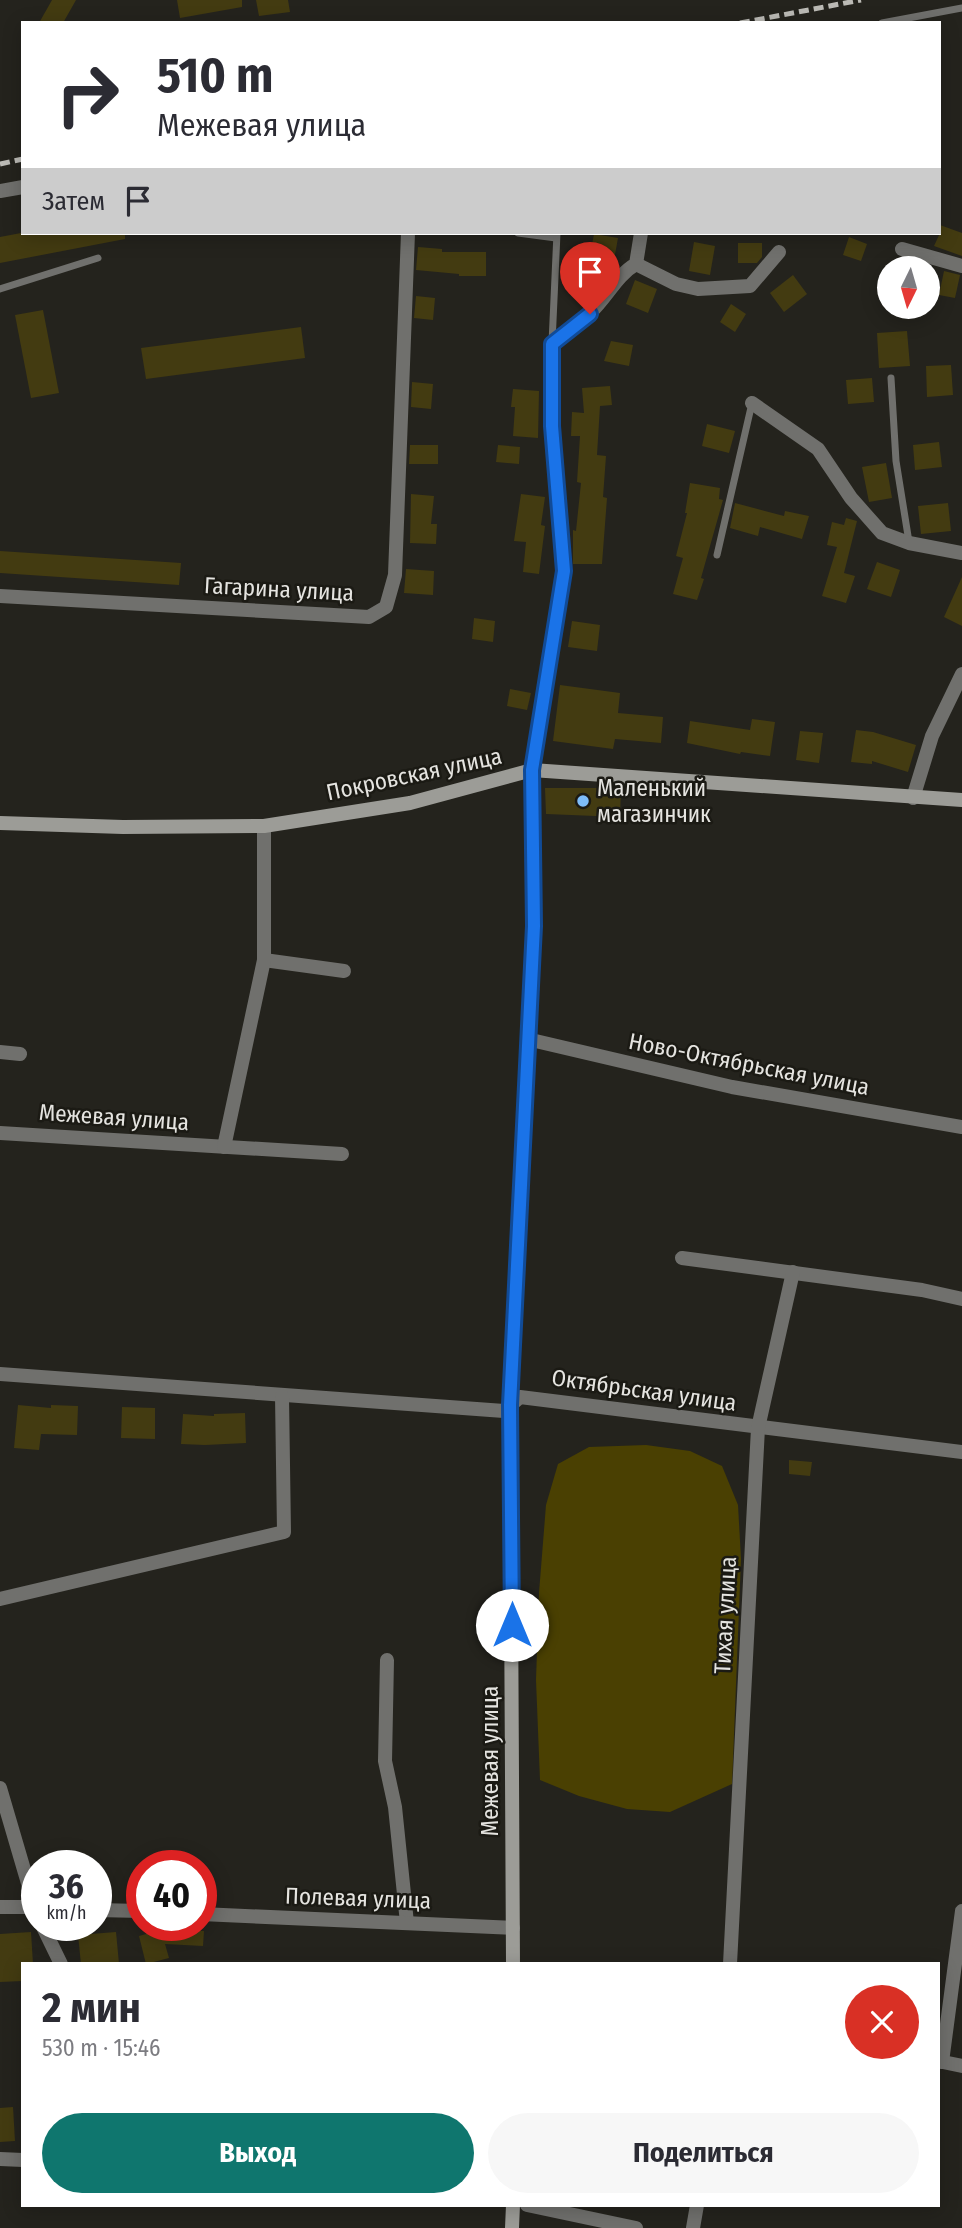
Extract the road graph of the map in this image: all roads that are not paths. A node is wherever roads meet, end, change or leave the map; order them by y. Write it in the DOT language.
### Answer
graph roads {
  1 [pos="962,8"];
  2 [pos="893,21"];
  3 [pos="21,187"];
  4 [pos="0,191"];
  5 [pos="408,235"];
  6 [pos="557,235"];
  7 [pos="641,235"];
  8 [pos="902,250"];
  9 [pos="779,252"];
  10 [pos="98,258"];
  11 [pos="636,264"];
  12 [pos="962,266"];
  13 [pos="0,289"];
  14 [pos="552,344"];
  15 [pos="891,378"];
  16 [pos="752,402"];
  17 [pos="909,543"];
  18 [pos="962,553"];
  19 [pos="717,555"];
  20 [pos="0,596"];
  21 [pos="962,674"];
  22 [pos="532,770"];
  23 [pos="913,798"];
  24 [pos="962,800"];
  25 [pos="0,823"];
  26 [pos="264,826"];
  27 [pos="264,960"];
  28 [pos="344,971"];
  29 [pos="527,1039"];
  30 [pos="0,1052"];
  31 [pos="20,1054"];
  32 [pos="962,1127"];
  33 [pos="0,1133"];
  34 [pos="224,1147"];
  35 [pos="342,1154"];
  36 [pos="682,1258"];
  37 [pos="793,1272"];
  38 [pos="962,1299"];
  39 [pos="0,1374"];
  40 [pos="282,1396"];
  41 [pos="510,1405"];
  42 [pos="758,1429"];
  43 [pos="962,1452"];
  44 [pos="0,1599"];
  45 [pos="387,1660"];
  46 [pos="0,1788"];
  47 [pos="21,1859"];
  48 [pos="0,1907"];
  49 [pos="21,1908"];
  50 [pos="962,1911"];
  51 [pos="217,1915"];
  52 [pos="407,1923"];
  53 [pos="513,1928"];
  54 [pos="50,1941"];
  55 [pos="60,1962"];
  56 [pos="513,1962"];
  57 [pos="730,1962"];
  58 [pos="940,2062"];
  59 [pos="962,2066"];
  60 [pos="0,2159"];
  61 [pos="21,2160"];
  62 [pos="513,2207"];
  63 [pos="536,2207"];
  64 [pos="697,2207"];
  65 [pos="512,2228"];
  66 [pos="636,2228"];
  67 [pos="693,2228"];
  1 -- 2 [label="lane"];
  3 -- 4 [label="street"];
  5 -- 20 [label="street, Гагарина улица"];
  6 -- 14 [label="lane, Межевая улица"];
  7 -- 11 [label="street"];
  8 -- 12 [label="street"];
  9 -- 11 [label="street"];
  10 -- 13 [label="lane"];
  11 -- 14 [label="street"];
  14 -- 22 [label="street, Межевая улица"];
  15 -- 17 [label="lane"];
  16 -- 17 [label="street"];
  16 -- 19 [label="lane"];
  17 -- 18 [label="street"];
  21 -- 23 [label="street"];
  22 -- 23 [label="street, Покровская улица"];
  22 -- 26 [label="street, Покровская улица"];
  22 -- 29 [label="street, Межевая улица"];
  23 -- 24 [label="street, Покровская улица"];
  25 -- 26 [label="street, Покровская улица"];
  26 -- 27 [label="street"];
  27 -- 28 [label="street"];
  27 -- 34 [label="street"];
  29 -- 32 [label="street, Ново-Октябрьская улица"];
  29 -- 41 [label="street, Межевая улица"];
  30 -- 31 [label="street"];
  33 -- 34 [label="street, Межевая улица"];
  34 -- 35 [label="street, Межевая улица"];
  36 -- 37 [label="street"];
  37 -- 38 [label="street"];
  37 -- 42 [label="street, Тихая улица"];
  39 -- 40 [label="street, Октябрьская улица"];
  40 -- 41 [label="street, Октябрьская улица"];
  40 -- 44 [label="street"];
  41 -- 42 [label="street, Октябрьская улица"];
  41 -- 53 [label="street, Межевая улица"];
  42 -- 43 [label="street, Октябрьская улица"];
  42 -- 57 [label="street, Тихая улица"];
  45 -- 52 [label="street"];
  46 -- 47 [label="street"];
  48 -- 49 [label="street"];
  50 -- 58 [label="street"];
  51 -- 52 [label="street, Полевая улица"];
  52 -- 53 [label="street, Полевая улица"];
  53 -- 56 [label="street, Межевая улица"];
  54 -- 55 [label="street"];
  58 -- 59 [label="street"];
  60 -- 61 [label="street"];
  62 -- 65 [label="street"];
  63 -- 66 [label="street"];
  64 -- 67 [label="street"];
}
